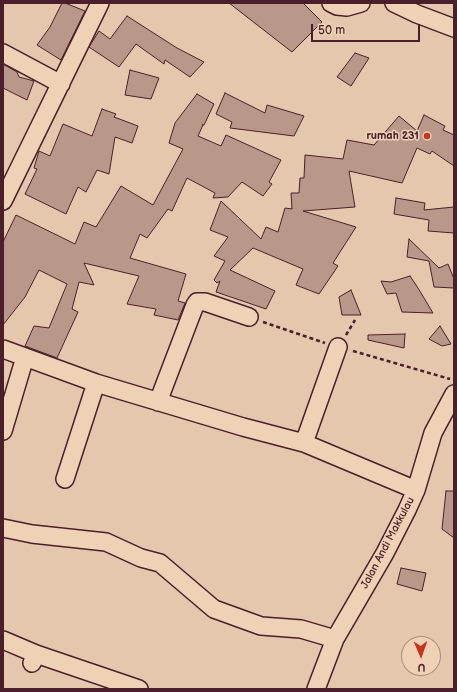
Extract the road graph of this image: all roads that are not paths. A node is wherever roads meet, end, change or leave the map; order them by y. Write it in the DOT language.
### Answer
graph roads {
  1 [pos="100,3"];
  2 [pos="331,3"];
  3 [pos="361,3"];
  4 [pos="394,3"];
  5 [pos="454,28"];
  6 [pos="3,53"];
  7 [pos="61,84"];
  8 [pos="3,201"];
  9 [pos="249,317"];
  10 [pos="338,347"];
  11 [pos="3,349"];
  12 [pos="25,357"];
  13 [pos="96,383"];
  14 [pos="454,394"];
  15 [pos="158,402"];
  16 [pos="3,431"];
  17 [pos="304,443"];
  18 [pos="65,479"];
  19 [pos="416,490"];
  20 [pos="3,528"];
  21 [pos="335,639"];
  22 [pos="3,640"];
  23 [pos="139,689"];
  24 [pos="316,689"];
  1 -- 7 [label="street"];
  2 -- 3 [label="street"];
  4 -- 5 [label="street"];
  6 -- 7 [label="street"];
  7 -- 8 [label="street"];
  9 -- 15 [label="street"];
  10 -- 17 [label="street"];
  11 -- 12 [label="street"];
  12 -- 13 [label="street"];
  12 -- 16 [label="street"];
  13 -- 15 [label="street"];
  13 -- 18 [label="street"];
  14 -- 19 [label="street, Jalan Andi Makkulau"];
  15 -- 17 [label="street"];
  17 -- 19 [label="street"];
  19 -- 21 [label="street, Jalan Andi Makkulau"];
  20 -- 21 [label="street"];
  21 -- 24 [label="street, Jalan Andi Makkulau"];
  22 -- 23 [label="street"];
}
